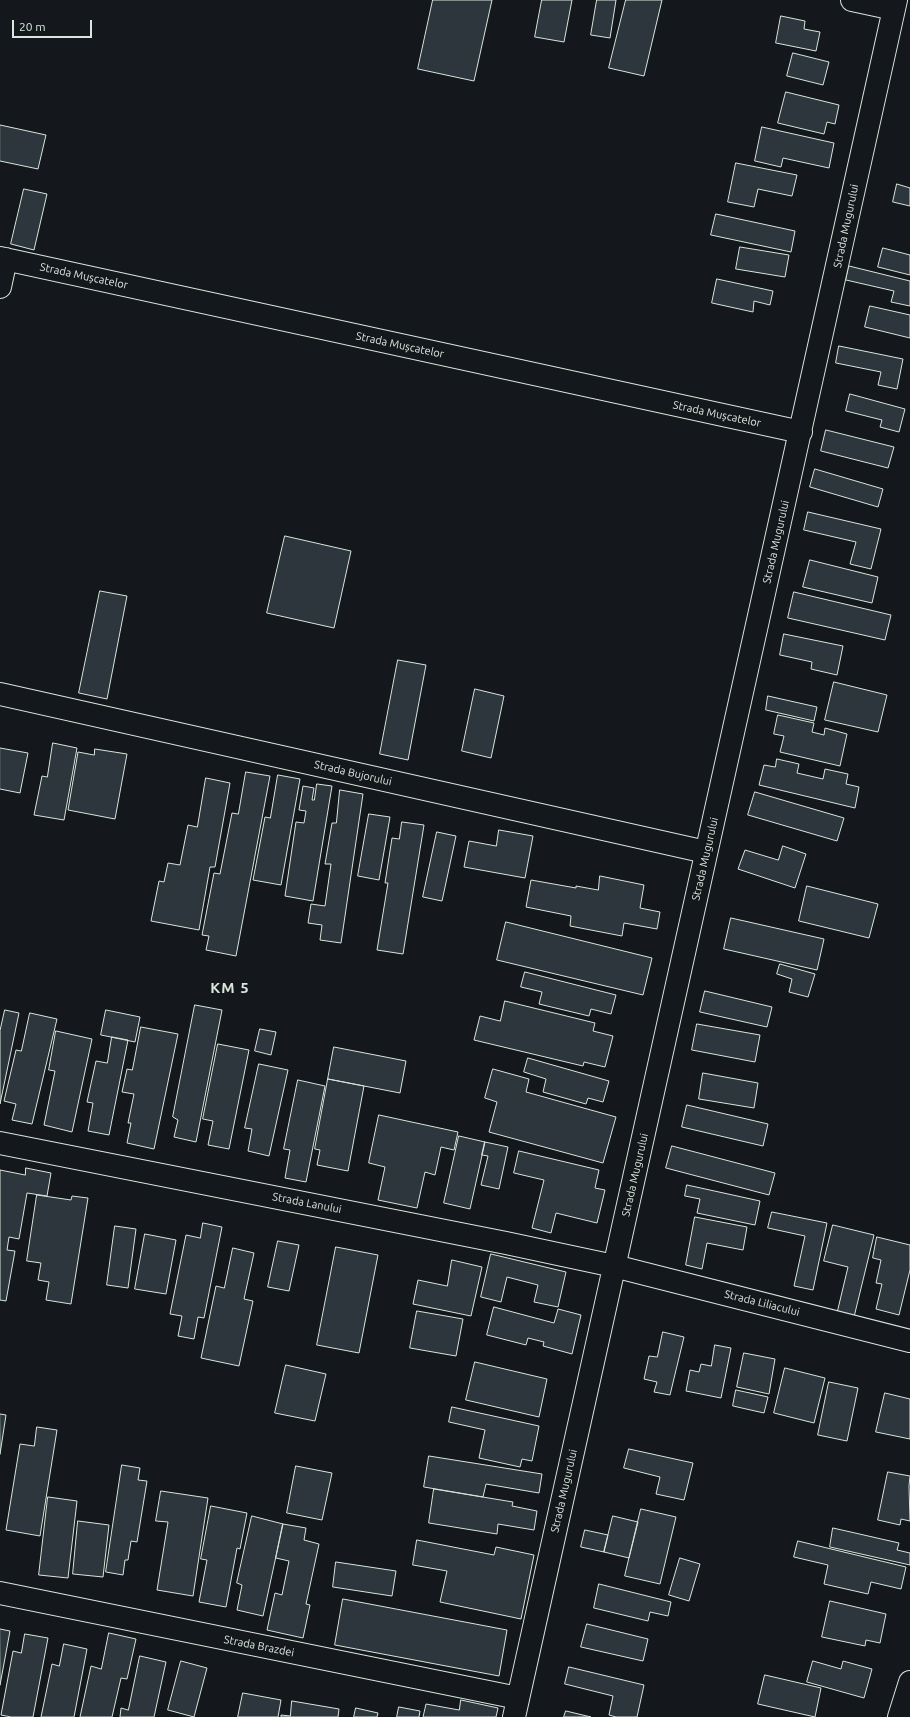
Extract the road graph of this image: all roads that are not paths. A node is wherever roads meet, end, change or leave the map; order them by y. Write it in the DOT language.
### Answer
graph roads {
  1 [pos="852,0"];
  2 [pos="895,5"];
  3 [pos="3,258"];
  4 [pos="0,288"];
  5 [pos="801,432"];
  6 [pos="0,694"];
  7 [pos="706,852"];
  8 [pos="0,1143"];
  9 [pos="614,1266"];
  10 [pos="910,1341"];
  11 [pos="0,1593"];
  12 [pos="910,1682"];
  13 [pos="516,1708"];
  14 [pos="899,1717"];
  1 -- 2 [label="street"];
  2 -- 5 [label="street, Strada Mugurului"];
  3 -- 4 [label="street"];
  3 -- 5 [label="street, Strada Mușcatelor"];
  5 -- 7 [label="street, Strada Mugurului"];
  6 -- 7 [label="street, Strada Bujorului"];
  7 -- 9 [label="street, Strada Mugurului"];
  8 -- 9 [label="street, Strada Lanului"];
  9 -- 10 [label="street, Strada Liliacului"];
  9 -- 13 [label="street, Strada Mugurului"];
  11 -- 13 [label="street, Strada Brazdei"];
  12 -- 14 [label="street"];
}
